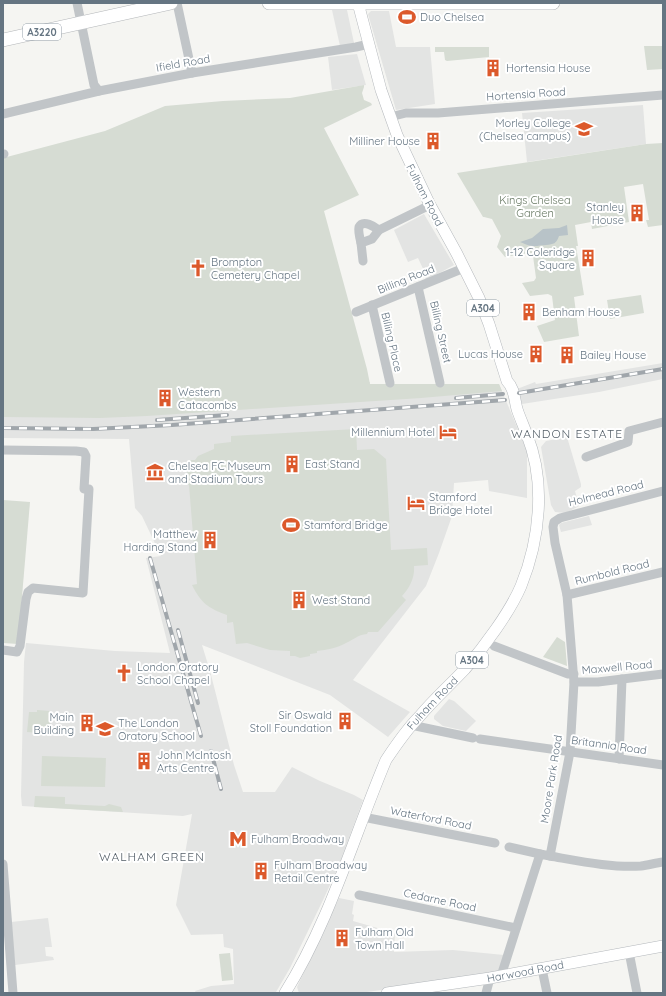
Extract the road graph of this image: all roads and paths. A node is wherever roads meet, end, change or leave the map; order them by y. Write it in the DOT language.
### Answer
graph roads {
  1 [pos="77,3"];
  2 [pos="171,3"];
  3 [pos="178,3"];
  4 [pos="269,3"];
  5 [pos="358,3"];
  6 [pos="553,3"];
  7 [pos="81,23"];
  8 [pos="3,40"];
  9 [pos="369,44"];
  10 [pos="192,73"];
  11 [pos="99,91"];
  12 [pos="663,95"];
  13 [pos="3,114"];
  14 [pos="390,117"];
  15 [pos="430,205"];
  16 [pos="379,230"];
  17 [pos="361,243"];
  18 [pos="364,261"];
  19 [pos="464,268"];
  20 [pos="418,287"];
  21 [pos="372,305"];
  22 [pos="356,312"];
  23 [pos="390,383"];
  24 [pos="440,383"];
  25 [pos="663,422"];
  26 [pos="3,450"];
  27 [pos="586,457"];
  28 [pos="663,491"];
  29 [pos="555,520"];
  30 [pos="663,572"];
  31 [pos="567,595"];
  32 [pos="494,646"];
  33 [pos="3,650"];
  34 [pos="663,674"];
  35 [pos="574,678"];
  36 [pos="622,679"];
  37 [pos="411,725"];
  38 [pos="570,752"];
  39 [pos="619,759"];
  40 [pos="663,765"];
  41 [pos="363,817"];
  42 [pos="495,843"];
  43 [pos="509,847"];
  44 [pos="540,854"];
  45 [pos="550,856"];
  46 [pos="663,862"];
  47 [pos="3,864"];
  48 [pos="359,895"];
  49 [pos="516,928"];
  50 [pos="663,946"];
  51 [pos="629,952"];
  52 [pos="542,969"];
  53 [pos="501,976"];
  54 [pos="490,978"];
  55 [pos="13,993"];
  56 [pos="285,993"];
  57 [pos="387,993"];
  58 [pos="486,993"];
  59 [pos="547,993"];
  60 [pos="637,993"];
  1 -- 7 [label="street"];
  2 -- 7 [label="highway, A3220"];
  3 -- 10 [label="street"];
  4 -- 5 [label="highway"];
  5 -- 6 [label="highway"];
  5 -- 9 [label="main road, Fulham Road / A304"];
  7 -- 8 [label="highway, A3220"];
  7 -- 11 [label="street"];
  9 -- 10 [label="street, Ifield Road"];
  9 -- 14 [label="main road, Fulham Road / A304"];
  10 -- 11 [label="street, Ifield Road"];
  11 -- 13 [label="street, Ifield Road"];
  12 -- 14 [label="street, Hortensia Road"];
  14 -- 15 [label="main road, Fulham Road / A304"];
  15 -- 16 [label="street"];
  15 -- 19 [label="main road, Fulham Road / A304"];
  16 -- 17 [label="street"];
  16 -- 17 [label="street"];
  17 -- 18 [label="street"];
  19 -- 20 [label="street, Billing Road"];
  19 -- 37 [label="main road, Fulham Road / A304"];
  20 -- 21 [label="street, Billing Road"];
  20 -- 24 [label="street, Billing Street"];
  21 -- 22 [label="street, Billing Road"];
  21 -- 23 [label="street, Billing Place"];
  25 -- 27 [label="street"];
  26 -- 33 [label="street"];
  28 -- 29 [label="street, Holmead Road"];
  29 -- 31 [label="street, Moore Park Road"];
  30 -- 31 [label="street, Rumbold Road"];
  31 -- 35 [label="street, Moore Park Road"];
  32 -- 35 [label="street, Maxwell Road"];
  34 -- 36 [label="street, Maxwell Road"];
  35 -- 36 [label="street, Maxwell Road"];
  35 -- 38 [label="street, Moore Park Road"];
  36 -- 39 [label="street"];
  37 -- 38 [label="street, Britannia Road"];
  37 -- 41 [label="main road, Fulham Road / A304"];
  38 -- 39 [label="street, Britannia Road"];
  38 -- 45 [label="street, Moore Park Road"];
  39 -- 40 [label="street, Britannia Road"];
  41 -- 42 [label="street, Waterford Road"];
  41 -- 56 [label="main road, Fulham Road / A304"];
  43 -- 44 [label="street"];
  44 -- 45 [label="street"];
  44 -- 49 [label="street"];
  45 -- 46 [label="street"];
  47 -- 55 [label="street"];
  48 -- 49 [label="street, Cedarne Road"];
  49 -- 53 [label="street"];
  50 -- 51 [label="main road, Harwood Road"];
  51 -- 52 [label="main road, Harwood Road"];
  51 -- 60 [label="street"];
  52 -- 53 [label="main road, Harwood Road"];
  52 -- 59 [label="street"];
  53 -- 54 [label="main road, Harwood Road"];
  54 -- 57 [label="main road, Harwood Road"];
  54 -- 58 [label="street"];
}
